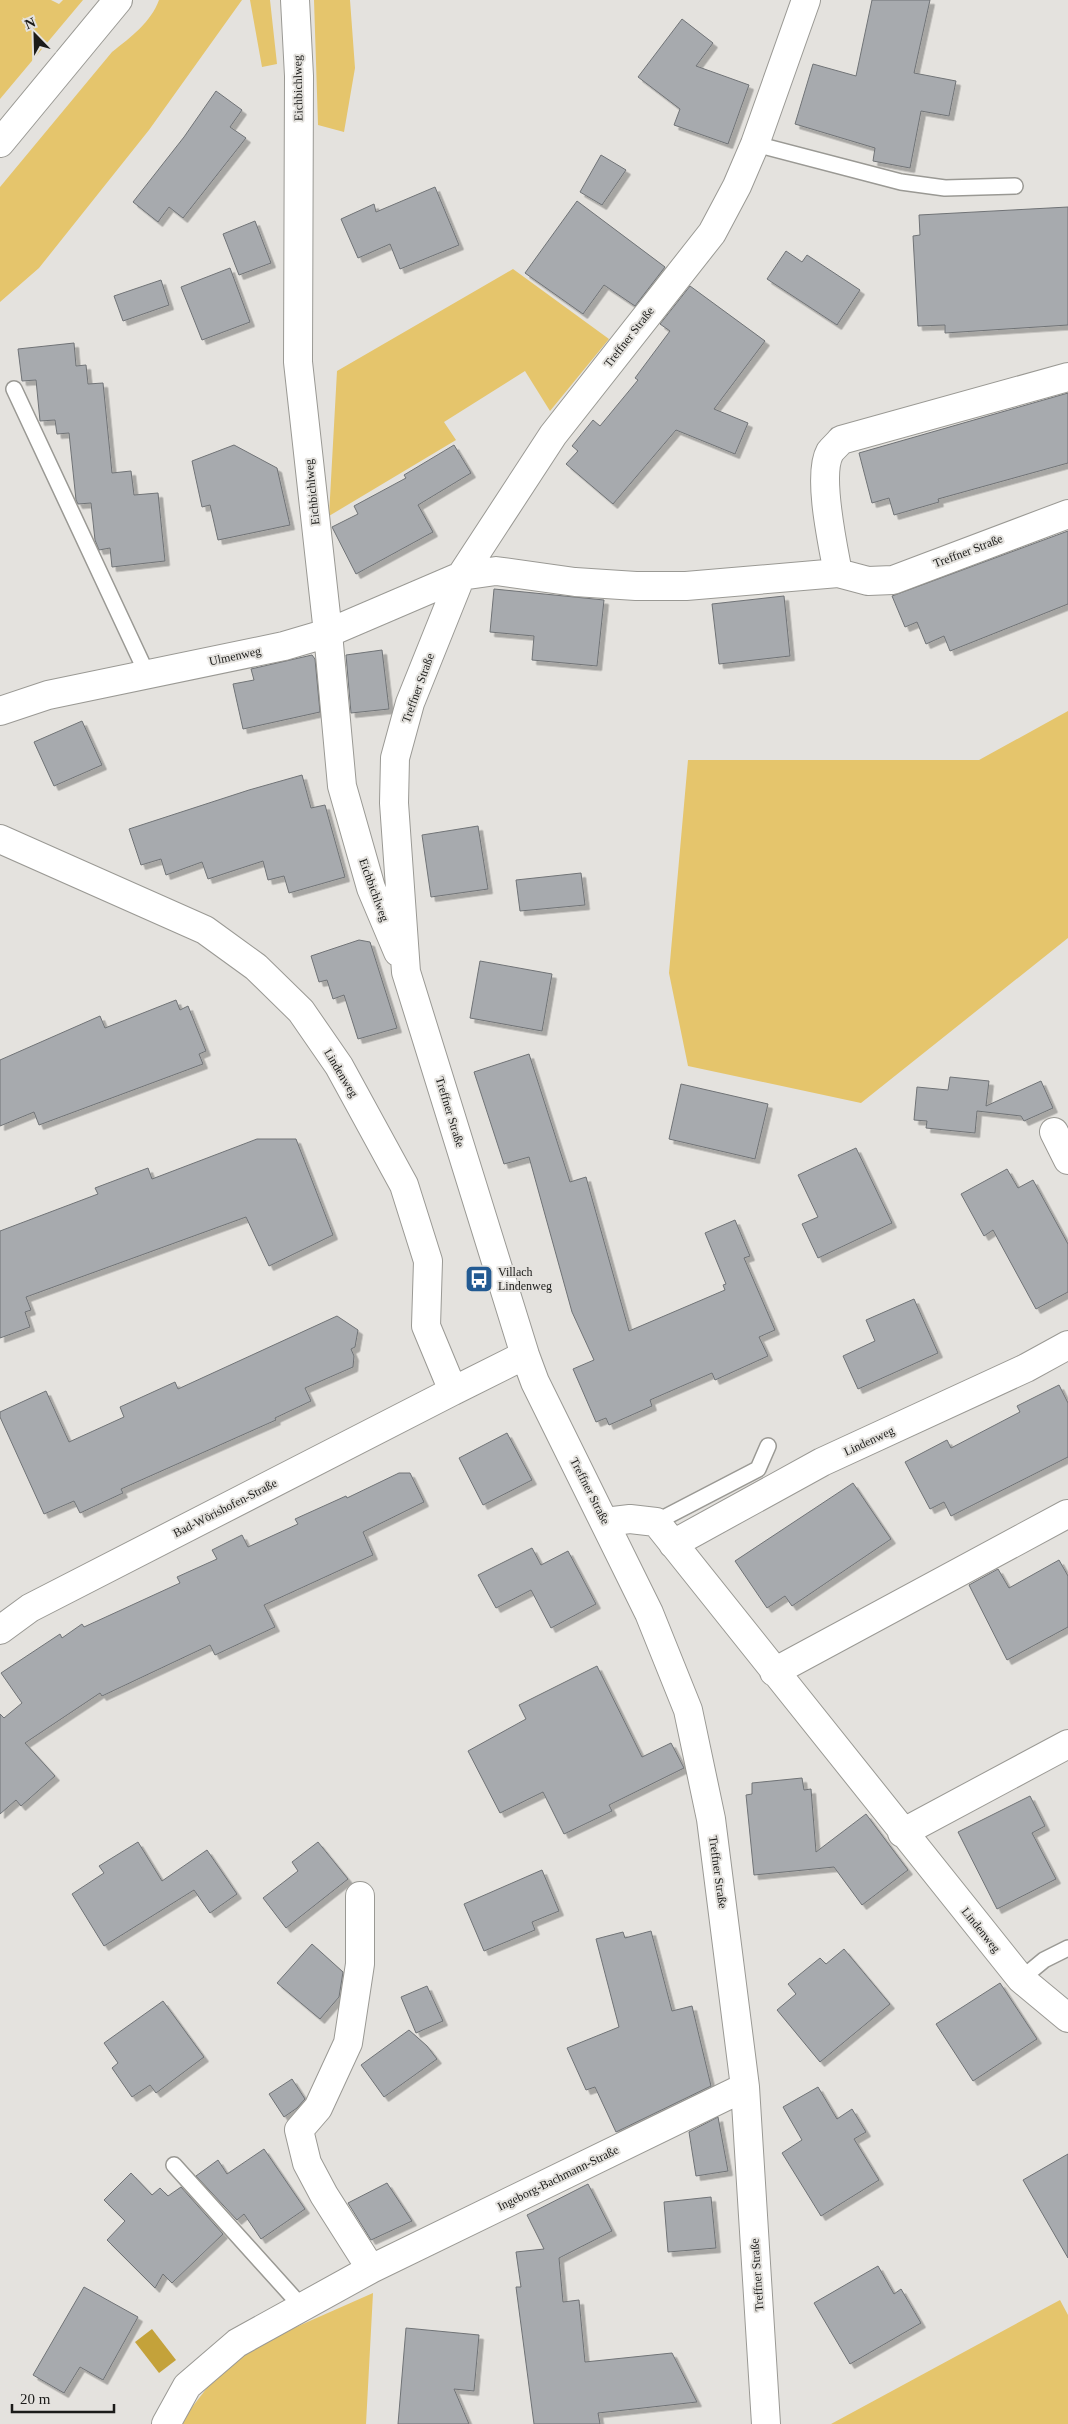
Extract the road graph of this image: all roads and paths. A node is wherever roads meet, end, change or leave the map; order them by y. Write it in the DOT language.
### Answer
graph roads {
  1 [pos="118,0"];
  2 [pos="295,0"];
  3 [pos="806,0"];
  4 [pos="0,143"];
  5 [pos="755,144"];
  6 [pos="1015,186"];
  7 [pos="1068,377"];
  8 [pos="14,389"];
  9 [pos="1068,514"];
  10 [pos="838,573"];
  11 [pos="462,576"];
  12 [pos="328,633"];
  13 [pos="147,674"];
  14 [pos="0,711"];
  15 [pos="0,839"];
  16 [pos="406,972"];
  17 [pos="1054,1132"];
  18 [pos="1068,1160"];
  19 [pos="1068,1345"];
  20 [pos="525,1355"];
  21 [pos="453,1391"];
  22 [pos="768,1446"];
  23 [pos="1067,1514"];
  24 [pos="605,1522"];
  25 [pos="656,1522"];
  26 [pos="673,1544"];
  27 [pos="0,1630"];
  28 [pos="774,1672"];
  29 [pos="1068,1744"];
  30 [pos="902,1833"];
  31 [pos="360,1896"];
  32 [pos="1068,1948"];
  33 [pos="1020,1979"];
  34 [pos="1068,2018"];
  35 [pos="745,2087"];
  36 [pos="174,2165"];
  37 [pos="371,2269"];
  38 [pos="302,2307"];
  39 [pos="166,2424"];
  40 [pos="766,2424"];
  1 -- 4 [label="street"];
  2 -- 12 [label="street, Eichbichlweg"];
  3 -- 5 [label="street, Treffner Straße"];
  5 -- 6 [label="lane"];
  5 -- 11 [label="street, Treffner Straße"];
  7 -- 10 [label="street"];
  8 -- 13 [label="lane"];
  9 -- 10 [label="street, Treffner Straße"];
  10 -- 11 [label="street, Treffner Straße"];
  11 -- 12 [label="street, Ulmenweg"];
  11 -- 16 [label="street, Treffner Straße"];
  12 -- 13 [label="street, Ulmenweg"];
  12 -- 16 [label="street, Eichbichlweg"];
  13 -- 14 [label="street, Ulmenweg"];
  15 -- 21 [label="street, Lindenweg"];
  16 -- 20 [label="street, Treffner Straße"];
  17 -- 18 [label="street"];
  19 -- 26 [label="street, Lindenweg"];
  20 -- 21 [label="street"];
  20 -- 24 [label="street, Treffner Straße"];
  21 -- 27 [label="street, Bad-Wörishofen-Straße"];
  22 -- 25 [label="lane"];
  23 -- 28 [label="street"];
  24 -- 25 [label="street"];
  24 -- 35 [label="street, Treffner Straße"];
  25 -- 26 [label="street, Lindenweg"];
  26 -- 28 [label="street, Lindenweg"];
  28 -- 30 [label="street, Lindenweg"];
  29 -- 30 [label="street"];
  30 -- 33 [label="street, Lindenweg"];
  31 -- 37 [label="street"];
  32 -- 33 [label="lane"];
  33 -- 34 [label="street, Lindenweg"];
  35 -- 37 [label="street, Ingeborg-Bachmann-Straße"];
  35 -- 40 [label="street, Treffner Straße"];
  36 -- 38 [label="lane"];
  37 -- 38 [label="street, Ingeborg-Bachmann-Straße"];
  38 -- 39 [label="street, Ingeborg-Bachmann-Straße"];
}
